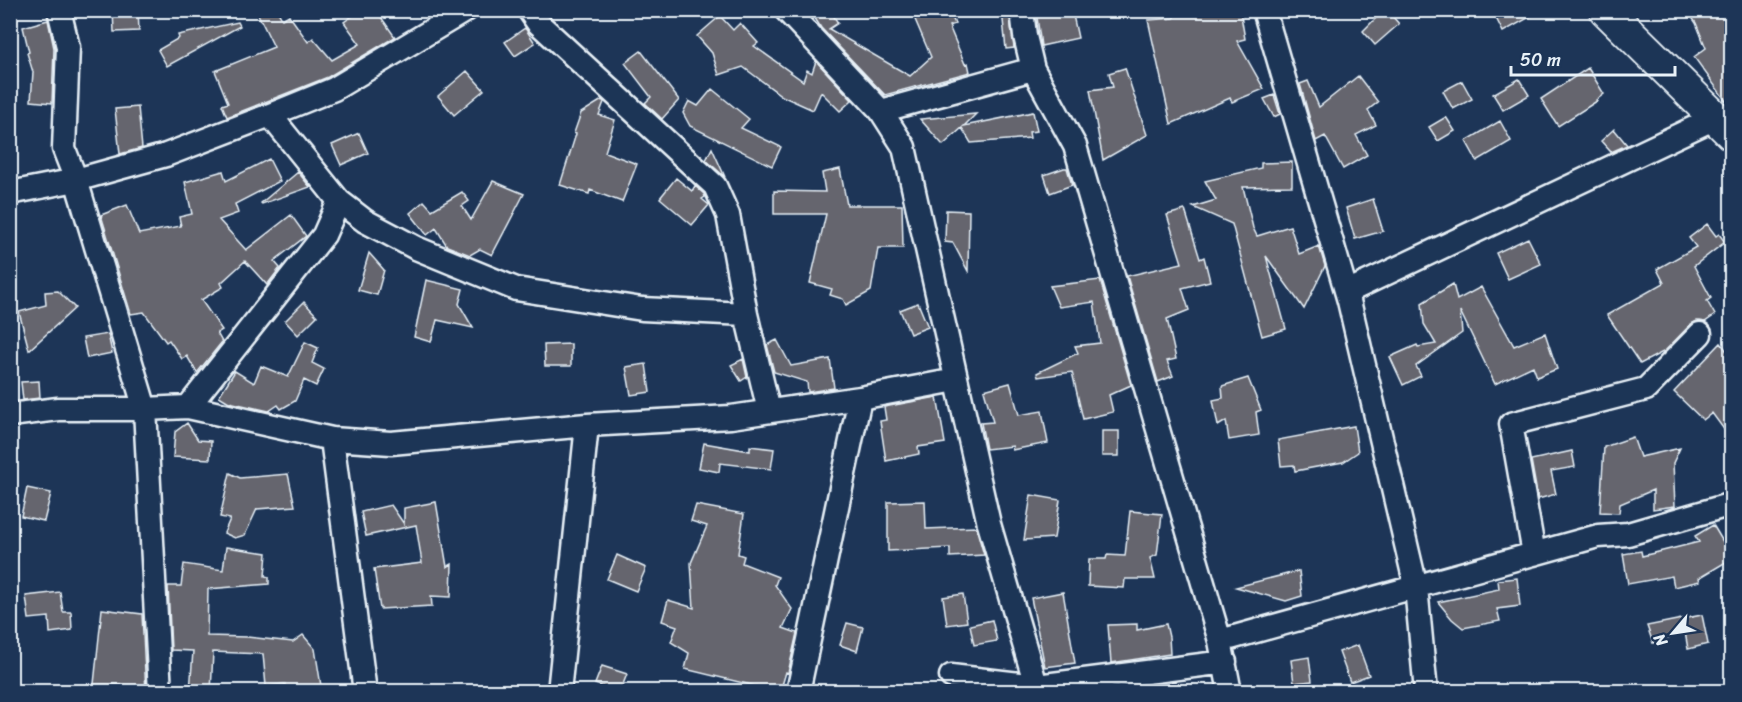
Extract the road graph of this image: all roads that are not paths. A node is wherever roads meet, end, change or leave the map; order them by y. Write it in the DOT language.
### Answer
graph roads {
  1 [pos="59,10"];
  2 [pos="466,10"];
  3 [pos="529,10"];
  4 [pos="786,10"];
  5 [pos="1022,10"];
  6 [pos="1264,10"];
  7 [pos="1606,10"];
  8 [pos="1033,69"];
  9 [pos="881,111"];
  10 [pos="270,115"];
  11 [pos="1723,126"];
  12 [pos="76,180"];
  13 [pos="10,193"];
  14 [pos="339,201"];
  15 [pos="1347,292"];
  16 [pos="746,314"];
  17 [pos="1700,334"];
  18 [pos="956,380"];
  19 [pos="860,398"];
  20 [pos="188,407"];
  21 [pos="145,409"];
  22 [pos="769,411"];
  23 [pos="10,415"];
  24 [pos="587,425"];
  25 [pos="332,440"];
  26 [pos="1731,504"];
  27 [pos="1534,554"];
  28 [pos="1416,587"];
  29 [pos="1222,652"];
  30 [pos="951,676"];
  31 [pos="1038,689"];
  32 [pos="160,692"];
  33 [pos="365,692"];
  34 [pos="559,692"];
  35 [pos="798,692"];
  36 [pos="1230,692"];
  37 [pos="1426,692"];
  1 -- 12 [label="street"];
  2 -- 10 [label="street"];
  3 -- 16 [label="street"];
  4 -- 9 [label="street"];
  5 -- 8 [label="street"];
  6 -- 15 [label="street"];
  7 -- 11 [label="street"];
  8 -- 9 [label="street"];
  8 -- 29 [label="street"];
  9 -- 18 [label="street"];
  10 -- 12 [label="street"];
  10 -- 14 [label="street"];
  11 -- 15 [label="street"];
  12 -- 13 [label="street"];
  12 -- 21 [label="street"];
  14 -- 16 [label="street"];
  14 -- 20 [label="street"];
  15 -- 28 [label="street"];
  16 -- 22 [label="street"];
  17 -- 27 [label="street"];
  18 -- 19 [label="street"];
  18 -- 31 [label="street"];
  19 -- 22 [label="street"];
  19 -- 35 [label="street"];
  20 -- 21 [label="street"];
  20 -- 25 [label="street"];
  21 -- 23 [label="street"];
  21 -- 32 [label="street"];
  22 -- 24 [label="street"];
  24 -- 25 [label="street"];
  24 -- 34 [label="street"];
  25 -- 33 [label="street"];
  26 -- 27 [label="street"];
  27 -- 28 [label="street"];
  28 -- 29 [label="street"];
  28 -- 37 [label="street"];
  29 -- 31 [label="street"];
  29 -- 36 [label="street"];
  30 -- 31 [label="street"];
}
